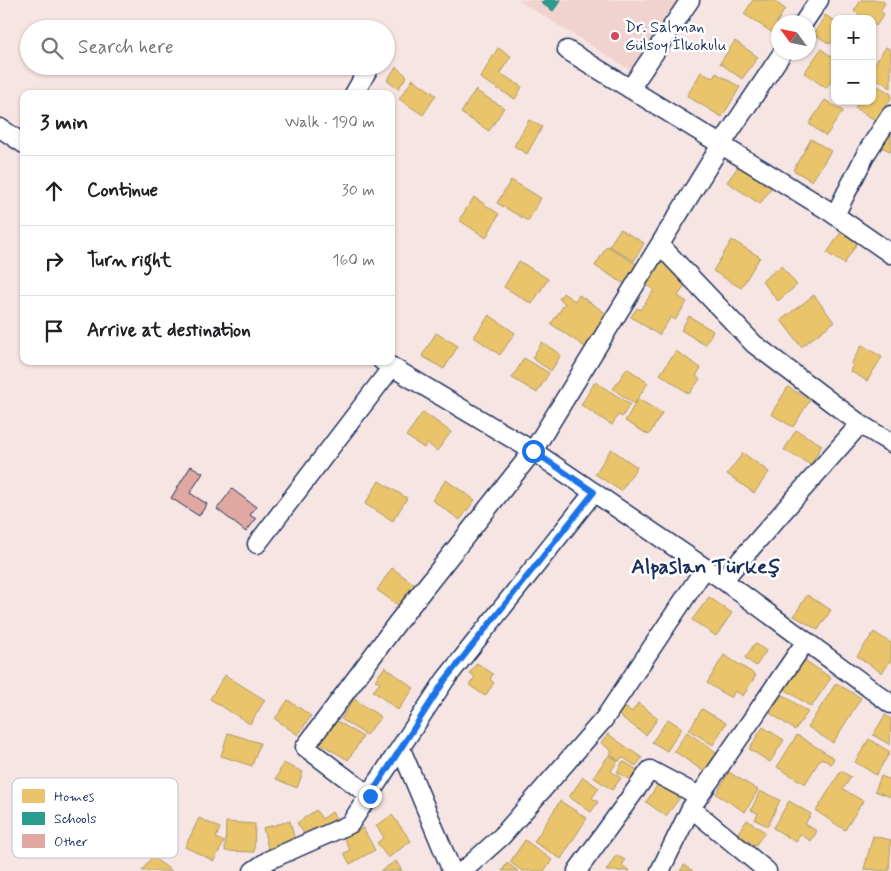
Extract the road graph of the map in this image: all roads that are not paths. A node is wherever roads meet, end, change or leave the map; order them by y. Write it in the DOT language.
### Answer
graph roads {
  1 [pos="690,0"];
  2 [pos="819,0"];
  3 [pos="809,15"];
  4 [pos="567,50"];
  5 [pos="779,60"];
  6 [pos="365,75"];
  7 [pos="630,89"];
  8 [pos="356,90"];
  9 [pos="891,115"];
  10 [pos="0,128"];
  11 [pos="20,141"];
  12 [pos="721,145"];
  13 [pos="835,216"];
  14 [pos="660,245"];
  15 [pos="891,254"];
  16 [pos="386,365"];
  17 [pos="389,365"];
  18 [pos="860,424"];
  19 [pos="891,443"];
  20 [pos="533,451"];
  21 [pos="594,492"];
  22 [pos="257,544"];
  23 [pos="704,568"];
  24 [pos="723,580"];
  25 [pos="806,641"];
  26 [pos="891,704"];
  27 [pos="401,749"];
  28 [pos="370,796"];
  29 [pos="695,802"];
  30 [pos="253,871"];
  31 [pos="452,871"];
  32 [pos="463,871"];
  33 [pos="577,871"];
  34 [pos="660,871"];
  35 [pos="767,871"];
  1 -- 7 [label="street"];
  2 -- 3 [label="street"];
  4 -- 7 [label="street"];
  5 -- 12 [label="street"];
  6 -- 8 [label="street"];
  7 -- 12 [label="street"];
  9 -- 13 [label="street"];
  10 -- 11 [label="street"];
  12 -- 13 [label="street"];
  12 -- 14 [label="street"];
  13 -- 15 [label="street"];
  14 -- 18 [label="street"];
  14 -- 20 [label="street"];
  16 -- 22 [label="street"];
  17 -- 20 [label="street"];
  18 -- 19 [label="street"];
  18 -- 24 [label="street"];
  20 -- 21 [label="street"];
  20 -- 28 [label="street"];
  21 -- 23 [label="street"];
  21 -- 27 [label="street"];
  23 -- 24 [label="street"];
  23 -- 32 [label="street"];
  24 -- 25 [label="street"];
  25 -- 26 [label="street"];
  25 -- 29 [label="street"];
  27 -- 28 [label="street"];
  27 -- 31 [label="street"];
  28 -- 30 [label="street"];
  29 -- 33 [label="street"];
  29 -- 34 [label="street"];
  29 -- 35 [label="street"];
}
